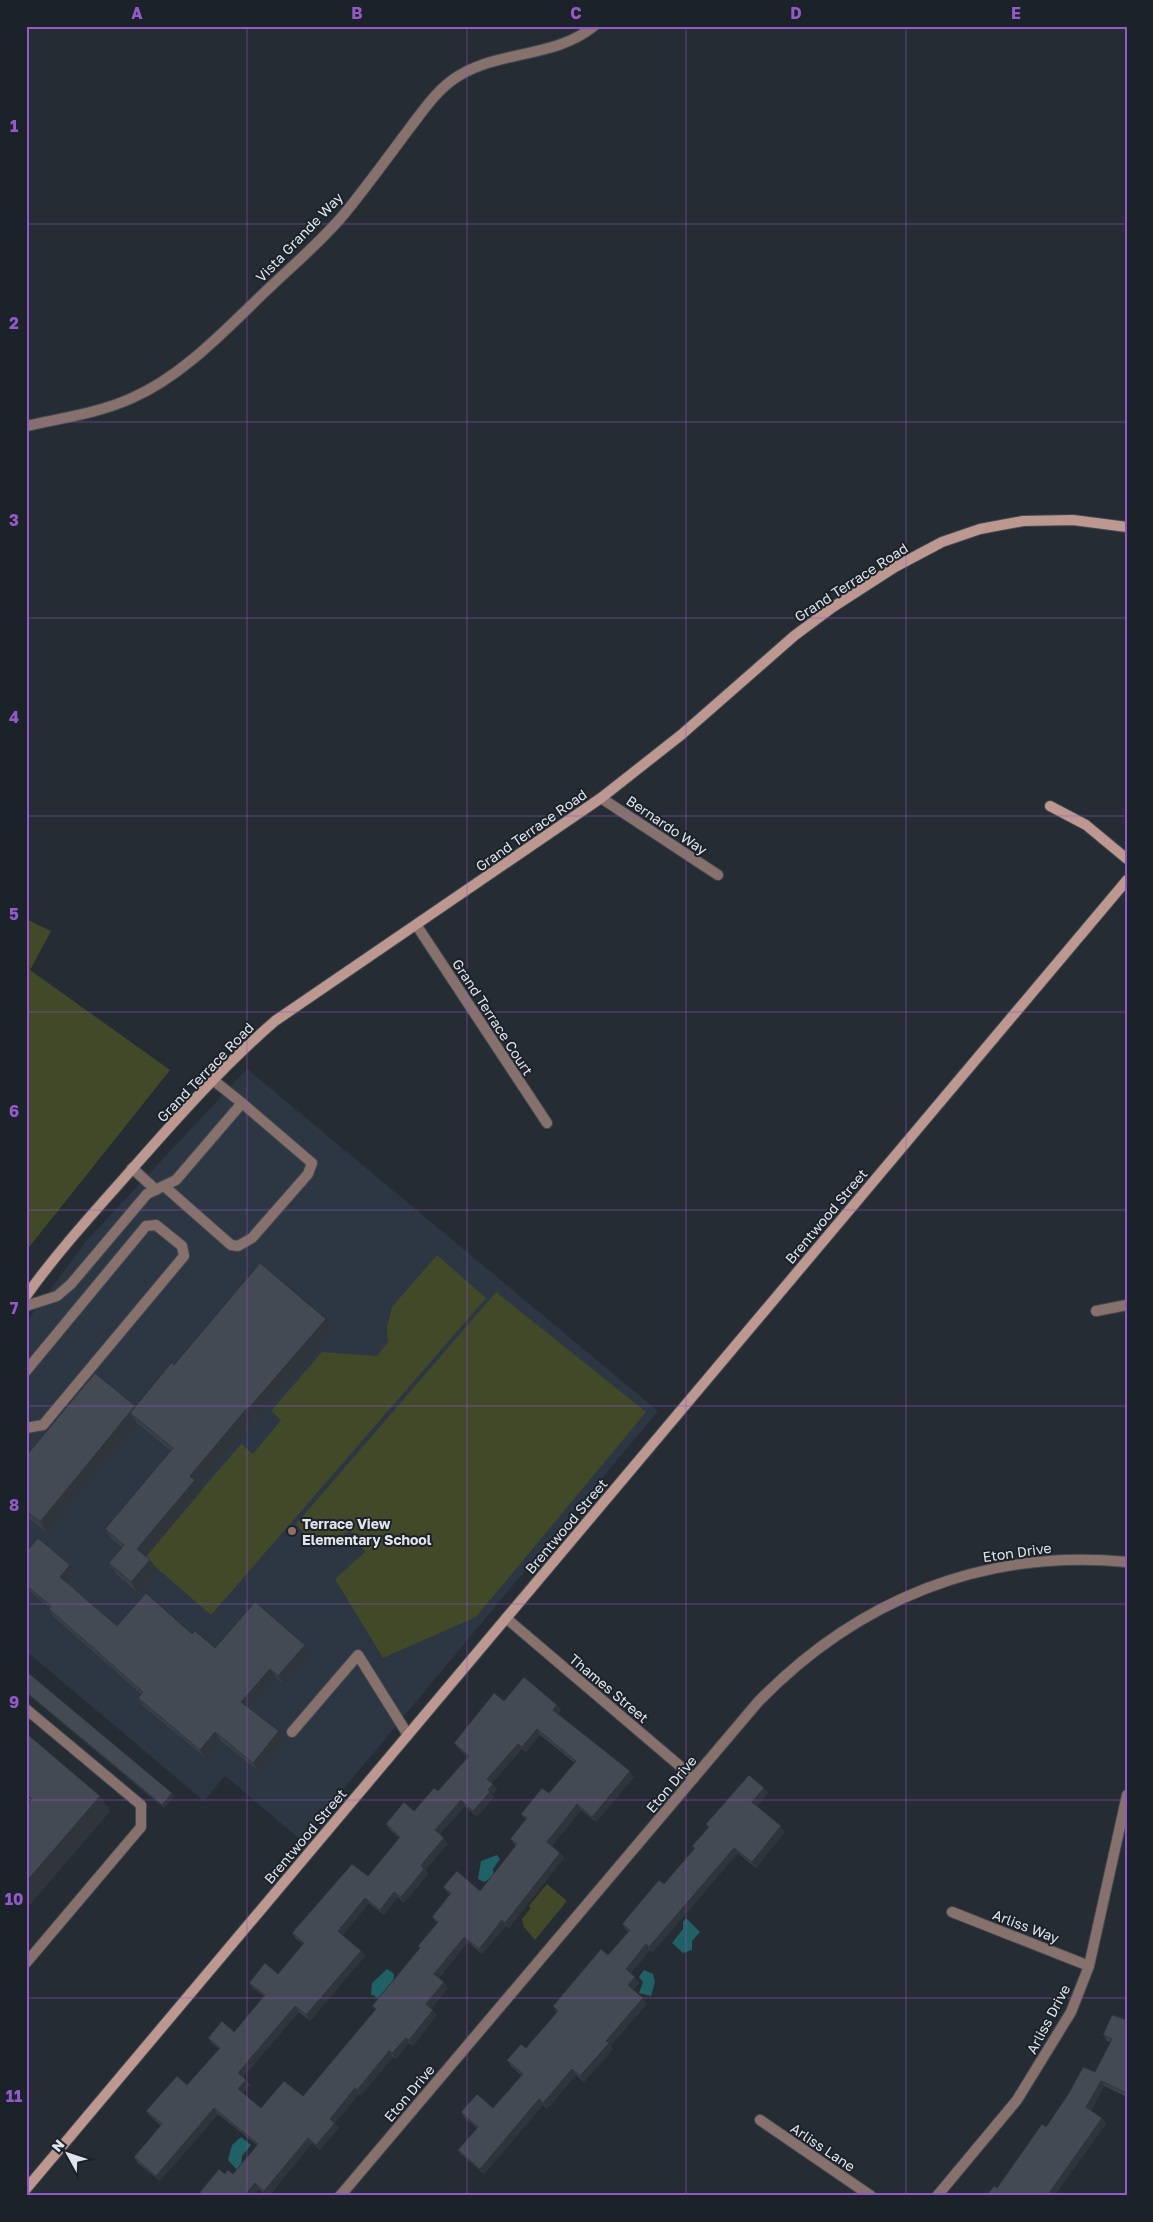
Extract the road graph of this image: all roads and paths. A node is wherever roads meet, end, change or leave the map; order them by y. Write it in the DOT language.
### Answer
graph roads {
  1 [pos="594,26"];
  2 [pos="26,426"];
  3 [pos="1127,527"];
  4 [pos="601,798"];
  5 [pos="1050,806"];
  6 [pos="1127,860"];
  7 [pos="718,876"];
  8 [pos="1127,880"];
  9 [pos="417,926"];
  10 [pos="213,1080"];
  11 [pos="242,1103"];
  12 [pos="547,1123"];
  13 [pos="132,1168"];
  14 [pos="160,1188"];
  15 [pos="26,1296"];
  16 [pos="1127,1305"];
  17 [pos="26,1306"];
  18 [pos="1096,1311"];
  19 [pos="26,1371"];
  20 [pos="26,1428"];
  21 [pos="1127,1562"];
  22 [pos="506,1618"];
  23 [pos="26,1709"];
  24 [pos="292,1732"];
  25 [pos="408,1734"];
  26 [pos="694,1778"];
  27 [pos="1127,1795"];
  28 [pos="952,1912"];
  29 [pos="26,1963"];
  30 [pos="1089,1966"];
  31 [pos="760,2120"];
  32 [pos="26,2189"];
  33 [pos="340,2196"];
  34 [pos="871,2196"];
  35 [pos="937,2196"];
  1 -- 2 [label="street, Vista Grande Way"];
  3 -- 4 [label="street, Grand Terrace Road"];
  4 -- 7 [label="street, Bernardo Way"];
  4 -- 9 [label="street, Grand Terrace Road"];
  5 -- 6 [label="street"];
  8 -- 22 [label="street, Brentwood Street"];
  9 -- 10 [label="street, Grand Terrace Road"];
  9 -- 12 [label="street, Grand Terrace Court"];
  10 -- 11 [label="street"];
  10 -- 13 [label="street, Grand Terrace Road"];
  11 -- 14 [label="street"];
  11 -- 14 [label="street"];
  13 -- 14 [label="street"];
  13 -- 15 [label="street, Grand Terrace Road"];
  14 -- 17 [label="street"];
  16 -- 18 [label="street"];
  19 -- 20 [label="street"];
  21 -- 26 [label="street, Eton Drive"];
  22 -- 25 [label="street, Brentwood Street"];
  22 -- 26 [label="street, Thames Street"];
  23 -- 29 [label="street"];
  24 -- 25 [label="street"];
  25 -- 32 [label="street, Brentwood Street"];
  26 -- 33 [label="street, Eton Drive"];
  27 -- 30 [label="street, Arliss Drive"];
  28 -- 30 [label="street, Arliss Way"];
  30 -- 35 [label="street, Arliss Drive"];
  31 -- 34 [label="street, Arliss Lane"];
}
